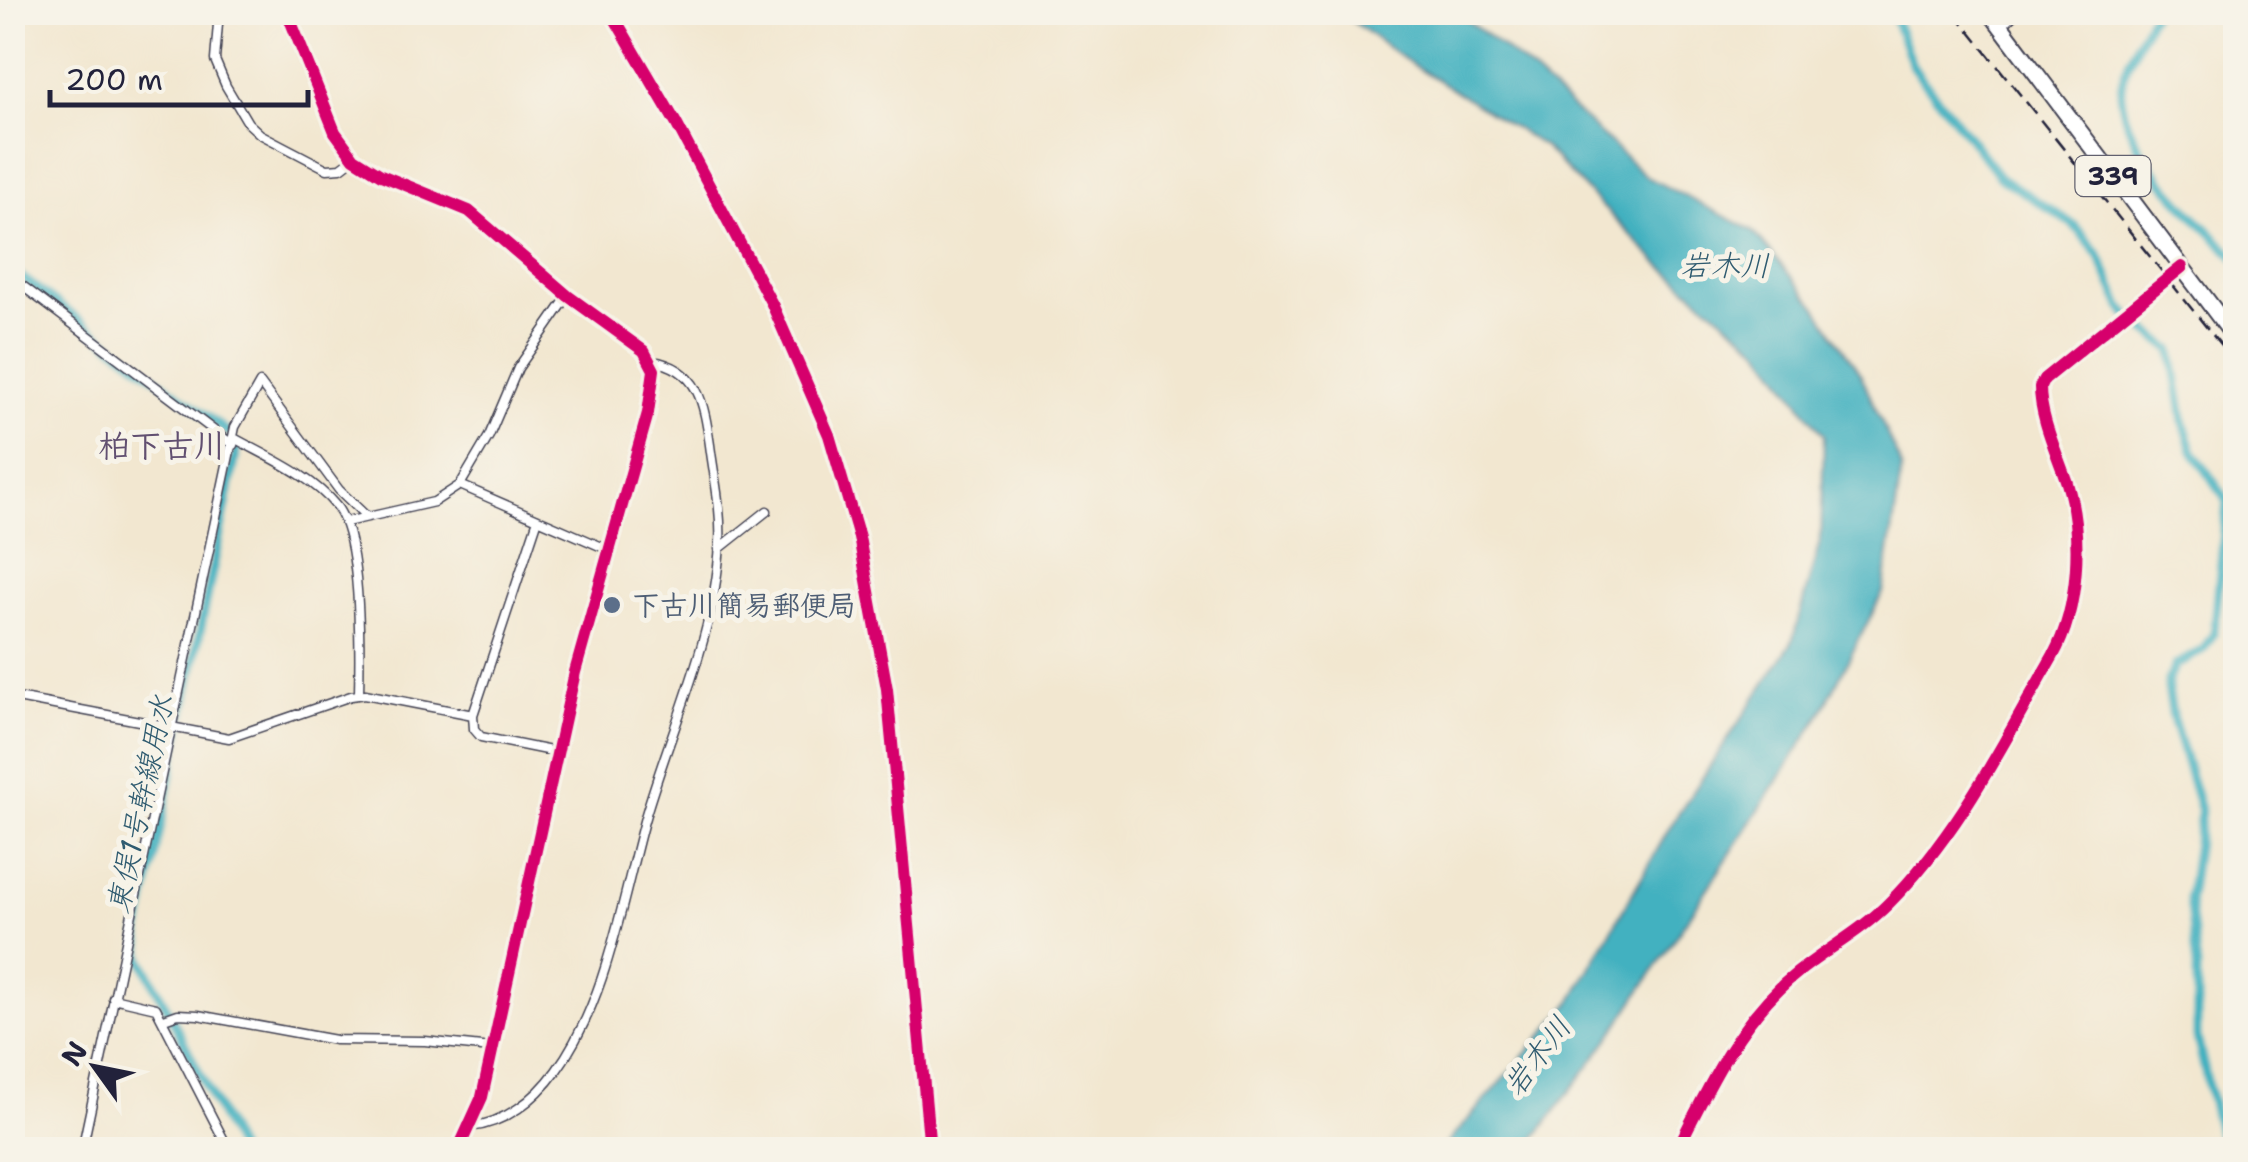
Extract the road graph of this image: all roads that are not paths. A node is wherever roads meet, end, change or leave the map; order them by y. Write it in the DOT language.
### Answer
graph roads {
  1 [pos="219,12"];
  2 [pos="286,12"];
  3 [pos="611,12"];
  4 [pos="2014,12"];
  5 [pos="1995,19"];
  6 [pos="354,158"];
  7 [pos="2182,266"];
  8 [pos="12,278"];
  9 [pos="568,296"];
  10 [pos="2236,339"];
  11 [pos="652,361"];
  12 [pos="234,442"];
  13 [pos="460,485"];
  14 [pos="767,511"];
  15 [pos="364,515"];
  16 [pos="538,519"];
  17 [pos="346,522"];
  18 [pos="609,550"];
  19 [pos="719,550"];
  20 [pos="359,695"];
  21 [pos="12,697"];
  22 [pos="473,715"];
  23 [pos="177,729"];
  24 [pos="556,752"];
  25 [pos="113,998"];
  26 [pos="168,1018"];
  27 [pos="492,1048"];
  28 [pos="470,1128"];
  29 [pos="82,1150"];
  30 [pos="229,1150"];
  31 [pos="458,1150"];
  32 [pos="930,1150"];
  33 [pos="1677,1150"];
  1 -- 6 [label="street"];
  2 -- 6 [label="street"];
  3 -- 32 [label="street"];
  4 -- 5 [label="street"];
  5 -- 7 [label="highway, 339"];
  6 -- 9 [label="street"];
  7 -- 10 [label="highway, 339"];
  7 -- 33 [label="street"];
  8 -- 12 [label="street"];
  9 -- 11 [label="street"];
  9 -- 13 [label="street"];
  11 -- 18 [label="street"];
  11 -- 19 [label="street"];
  12 -- 15 [label="street"];
  12 -- 17 [label="street"];
  12 -- 23 [label="street"];
  13 -- 15 [label="street"];
  13 -- 16 [label="street"];
  14 -- 19 [label="street"];
  15 -- 17 [label="street"];
  16 -- 18 [label="street"];
  16 -- 22 [label="street"];
  17 -- 20 [label="street"];
  18 -- 24 [label="street"];
  19 -- 28 [label="street"];
  20 -- 22 [label="street"];
  20 -- 23 [label="street"];
  21 -- 23 [label="street"];
  22 -- 24 [label="street"];
  23 -- 25 [label="street"];
  24 -- 27 [label="street"];
  25 -- 26 [label="street"];
  25 -- 29 [label="street"];
  26 -- 27 [label="street"];
  26 -- 30 [label="street"];
  27 -- 28 [label="street"];
  28 -- 31 [label="street"];
}
